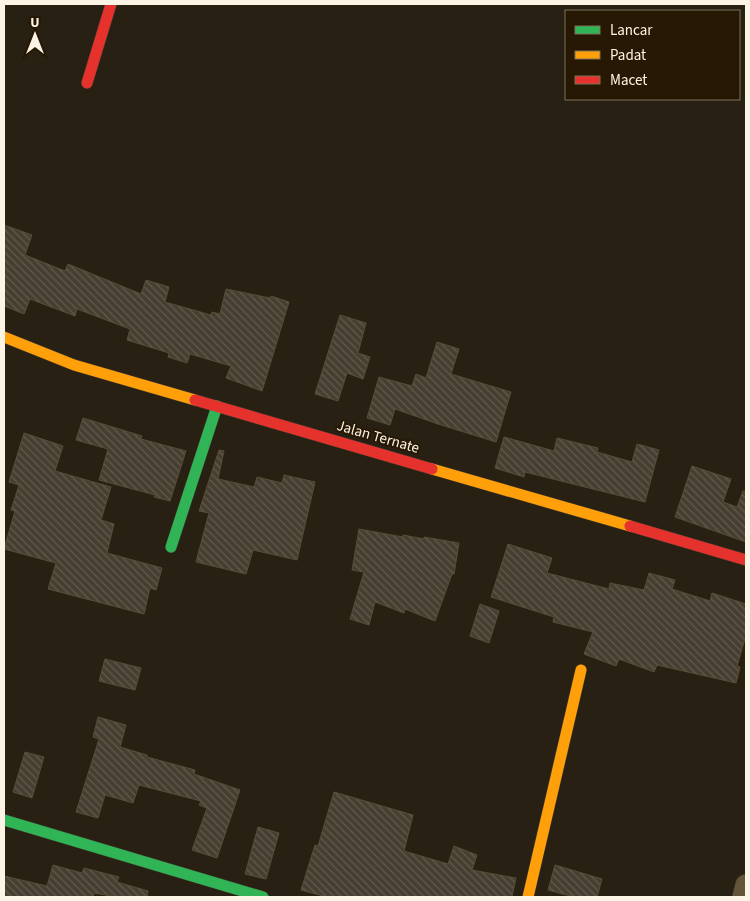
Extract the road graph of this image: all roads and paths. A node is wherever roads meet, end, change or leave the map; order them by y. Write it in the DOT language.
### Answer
graph roads {
  1 [pos="111,4"];
  2 [pos="87,83"];
  3 [pos="4,337"];
  4 [pos="217,406"];
  5 [pos="171,547"];
  6 [pos="746,560"];
  7 [pos="581,670"];
  8 [pos="4,820"];
  9 [pos="746,885"];
  10 [pos="263,897"];
  11 [pos="528,897"];
  12 [pos="743,897"];
  1 -- 2 [label="street"];
  3 -- 4 [label="street, Jalan Ternate"];
  4 -- 5 [label="street"];
  4 -- 6 [label="street, Jalan Ternate"];
  7 -- 11 [label="street"];
  8 -- 10 [label="street"];
  9 -- 12 [label="street"];
}
